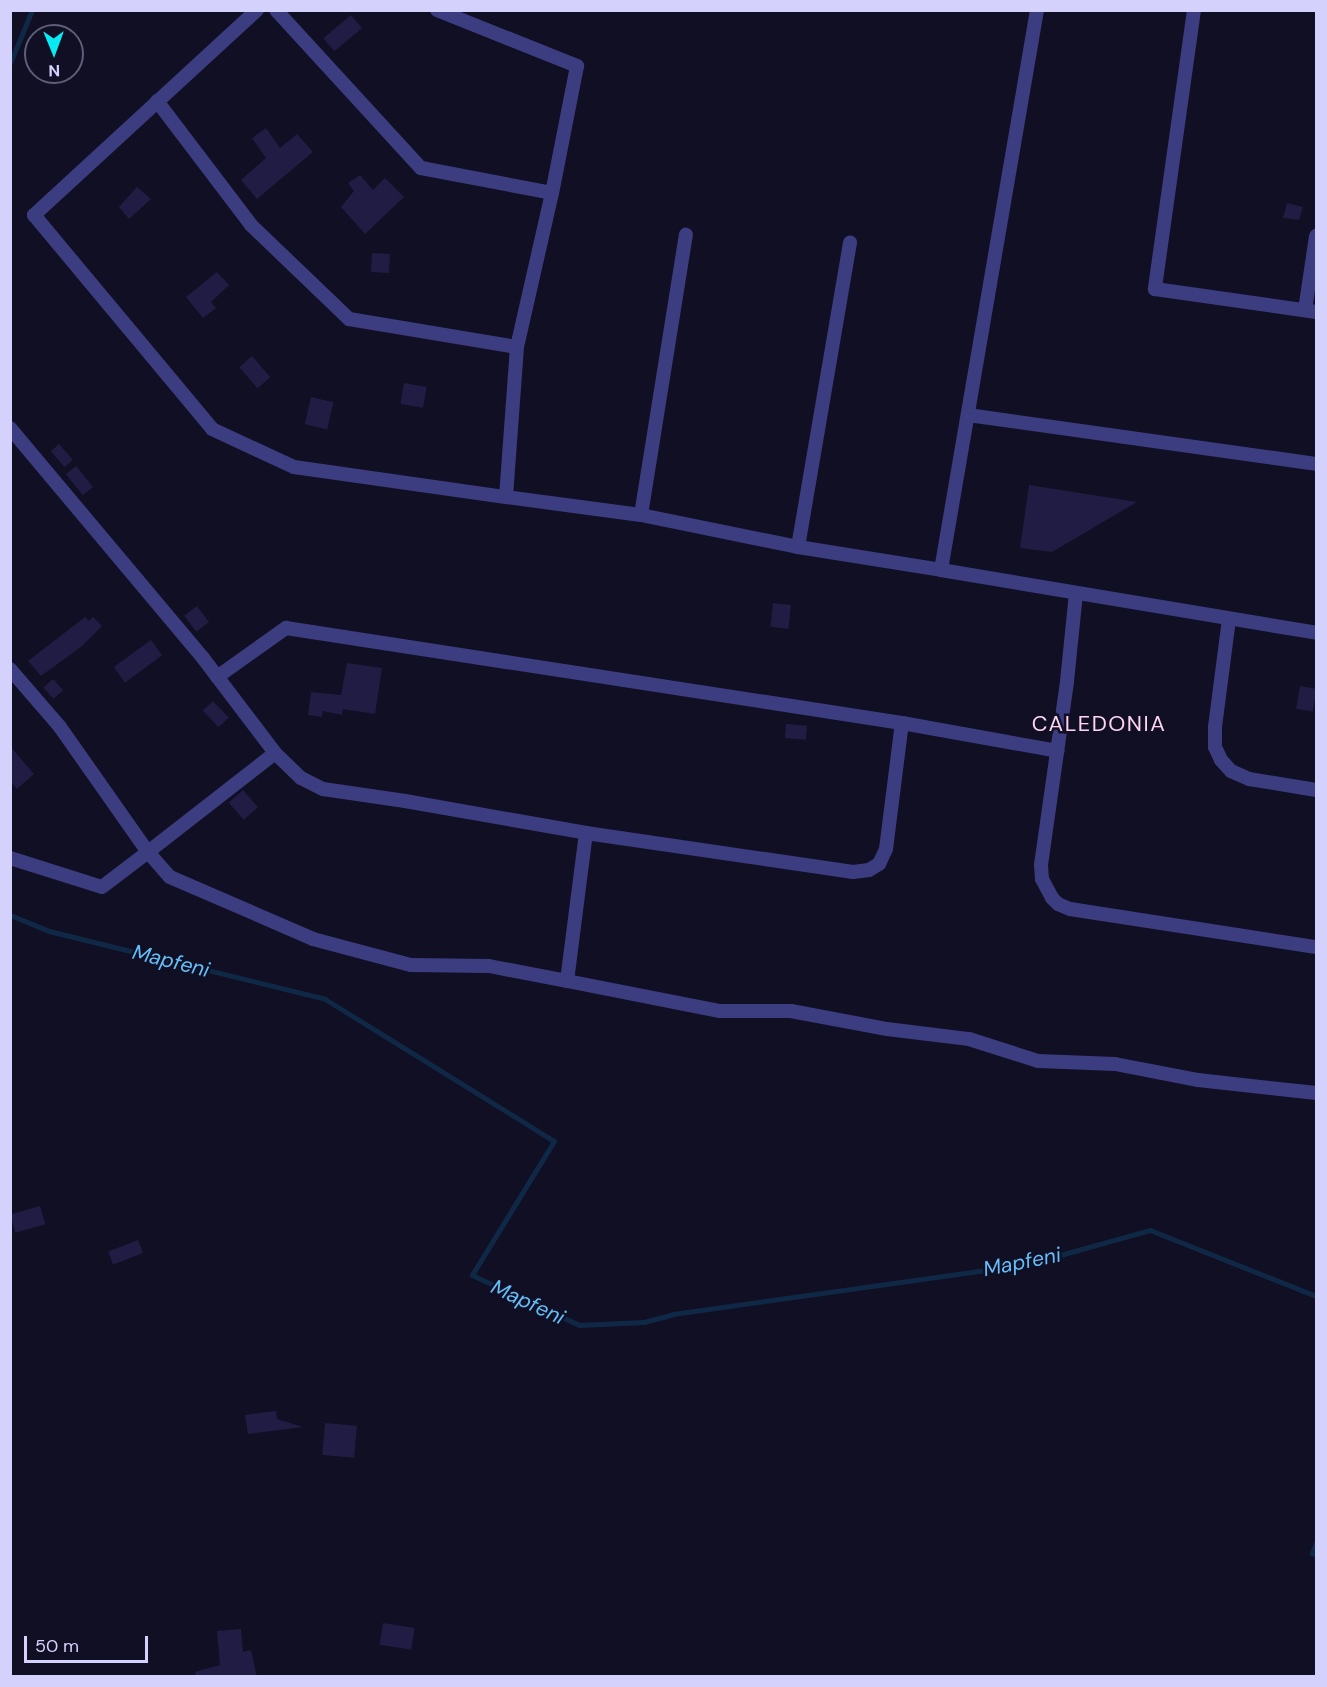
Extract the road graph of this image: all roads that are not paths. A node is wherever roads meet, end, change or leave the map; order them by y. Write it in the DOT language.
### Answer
graph roads {
  1 [pos="257,10"];
  2 [pos="276,10"];
  3 [pos="437,10"];
  4 [pos="1037,10"];
  5 [pos="1194,10"];
  6 [pos="156,101"];
  7 [pos="552,193"];
  8 [pos="686,235"];
  9 [pos="1317,236"];
  10 [pos="850,242"];
  11 [pos="1311,311"];
  12 [pos="517,348"];
  13 [pos="968,415"];
  14 [pos="10,428"];
  15 [pos="1317,464"];
  16 [pos="506,497"];
  17 [pos="641,515"];
  18 [pos="798,547"];
  19 [pos="942,570"];
  20 [pos="1076,593"];
  21 [pos="1229,619"];
  22 [pos="1317,633"];
  23 [pos="10,669"];
  24 [pos="217,677"];
  25 [pos="902,723"];
  26 [pos="1057,751"];
  27 [pos="275,753"];
  28 [pos="1317,790"];
  29 [pos="586,833"];
  30 [pos="148,852"];
  31 [pos="10,858"];
  32 [pos="1317,947"];
  33 [pos="567,981"];
  34 [pos="1317,1093"];
  1 -- 6 [label="street"];
  2 -- 7 [label="street"];
  3 -- 7 [label="street"];
  4 -- 13 [label="street"];
  5 -- 11 [label="street"];
  6 -- 12 [label="street"];
  6 -- 16 [label="street"];
  7 -- 12 [label="street"];
  8 -- 17 [label="street"];
  9 -- 11 [label="street"];
  10 -- 18 [label="street"];
  12 -- 16 [label="street"];
  13 -- 15 [label="street"];
  13 -- 19 [label="street"];
  14 -- 24 [label="street"];
  16 -- 17 [label="street"];
  17 -- 18 [label="street"];
  18 -- 19 [label="street"];
  19 -- 20 [label="street"];
  20 -- 21 [label="street"];
  20 -- 26 [label="street"];
  21 -- 22 [label="street"];
  21 -- 28 [label="street"];
  23 -- 30 [label="street"];
  24 -- 25 [label="street"];
  24 -- 27 [label="street"];
  25 -- 26 [label="street"];
  25 -- 29 [label="street"];
  26 -- 32 [label="street"];
  27 -- 29 [label="street"];
  27 -- 30 [label="street"];
  29 -- 33 [label="street"];
  30 -- 31 [label="street"];
  30 -- 33 [label="street"];
  33 -- 34 [label="street"];
}
